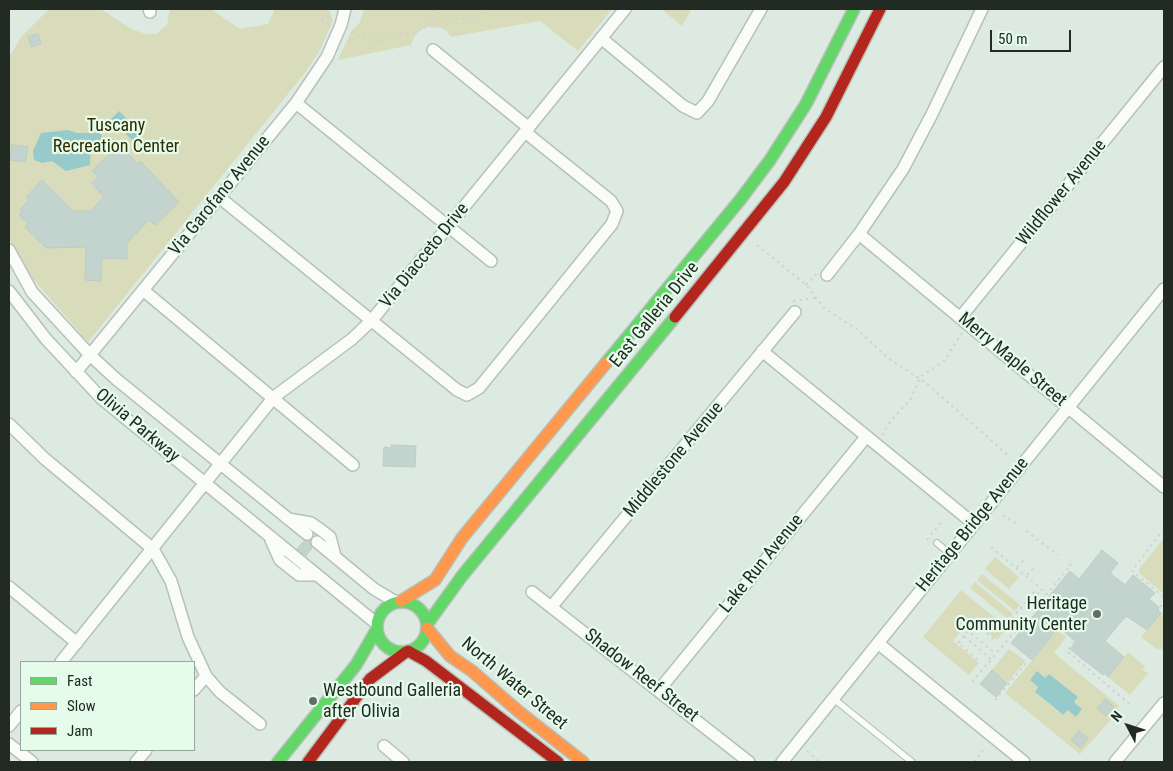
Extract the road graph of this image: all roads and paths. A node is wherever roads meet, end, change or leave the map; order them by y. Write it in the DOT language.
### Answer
graph roads {
  1 [pos="345,9"];
  2 [pos="433,9"];
  3 [pos="487,9"];
  4 [pos="625,9"];
  5 [pos="761,9"];
  6 [pos="854,9"];
  7 [pos="880,9"];
  8 [pos="982,9"];
  9 [pos="434,12"];
  10 [pos="351,32"];
  11 [pos="601,38"];
  12 [pos="433,50"];
  13 [pos="1164,67"];
  14 [pos="296,103"];
  15 [pos="527,130"];
  16 [pos="219,197"];
  17 [pos="449,227"];
  18 [pos="859,234"];
  19 [pos="757,245"];
  20 [pos="9,250"];
  21 [pos="490,261"];
  22 [pos="822,274"];
  23 [pos="806,285"];
  24 [pos="1164,289"];
  25 [pos="9,290"];
  26 [pos="143,290"];
  27 [pos="32,292"];
  28 [pos="816,298"];
  29 [pos="12,303"];
  30 [pos="792,308"];
  31 [pos="960,318"];
  32 [pos="372,320"];
  33 [pos="962,333"];
  34 [pos="762,352"];
  35 [pos="90,355"];
  36 [pos="76,372"];
  37 [pos="919,378"];
  38 [pos="274,397"];
  39 [pos="1068,407"];
  40 [pos="9,424"];
  41 [pos="881,437"];
  42 [pos="866,438"];
  43 [pos="1010,457"];
  44 [pos="220,465"];
  45 [pos="353,465"];
  46 [pos="205,484"];
  47 [pos="1164,487"];
  48 [pos="1003,515"];
  49 [pos="287,518"];
  50 [pos="941,522"];
  51 [pos="1016,523"];
  52 [pos="974,524"];
  53 [pos="1164,529"];
  54 [pos="1026,531"];
  55 [pos="307,534"];
  56 [pos="927,540"];
  57 [pos="316,542"];
  58 [pos="937,542"];
  59 [pos="991,547"];
  60 [pos="153,549"];
  61 [pos="950,554"];
  62 [pos="1058,555"];
  63 [pos="334,556"];
  64 [pos="1024,560"];
  65 [pos="1068,563"];
  66 [pos="1016,568"];
  67 [pos="1034,568"];
  68 [pos="1026,576"];
  69 [pos="9,587"];
  70 [pos="532,592"];
  71 [pos="1047,594"];
  72 [pos="1164,597"];
  73 [pos="398,602"];
  74 [pos="1164,602"];
  75 [pos="552,606"];
  76 [pos="1160,607"];
  77 [pos="428,625"];
  78 [pos="377,626"];
  79 [pos="968,631"];
  80 [pos="964,636"];
  81 [pos="996,640"];
  82 [pos="1074,642"];
  83 [pos="77,643"];
  84 [pos="879,644"];
  85 [pos="407,651"];
  86 [pos="996,654"];
  87 [pos="992,659"];
  88 [pos="62,661"];
  89 [pos="979,661"];
  90 [pos="1026,663"];
  91 [pos="206,676"];
  92 [pos="972,682"];
  93 [pos="195,689"];
  94 [pos="659,690"];
  95 [pos="834,699"];
  96 [pos="995,700"];
  97 [pos="1164,702"];
  98 [pos="1133,707"];
  99 [pos="20,712"];
  100 [pos="260,724"];
  101 [pos="9,726"];
  102 [pos="9,744"];
  103 [pos="384,746"];
  104 [pos="983,750"];
  105 [pos="145,751"];
  106 [pos="807,752"];
  107 [pos="32,762"];
  108 [pos="136,762"];
  109 [pos="278,762"];
  110 [pos="308,762"];
  111 [pos="403,762"];
  112 [pos="558,762"];
  113 [pos="583,762"];
  114 [pos="749,762"];
  115 [pos="782,762"];
  116 [pos="820,762"];
  117 [pos="912,762"];
  118 [pos="974,762"];
  119 [pos="1024,762"];
  120 [pos="1115,762"];
  1 -- 14 [label="street, Via Garofano Avenue"];
  2 -- 9 [label="path"];
  3 -- 9 [label="path"];
  4 -- 11 [label="street, Via Diacceto Drive"];
  5 -- 11 [label="street"];
  6 -- 73 [label="main road, East Galleria Drive"];
  7 -- 77 [label="main road, East Galleria Drive"];
  8 -- 18 [label="street"];
  9 -- 10 [label="path"];
  11 -- 15 [label="street, Via Diacceto Drive"];
  12 -- 15 [label="street"];
  13 -- 31 [label="street, Wildflower Avenue"];
  14 -- 16 [label="street, Via Garofano Avenue"];
  14 -- 17 [label="street"];
  15 -- 17 [label="street, Via Diacceto Drive"];
  15 -- 32 [label="street"];
  16 -- 26 [label="street, Via Garofano Avenue"];
  16 -- 32 [label="street"];
  17 -- 21 [label="street"];
  17 -- 32 [label="street, Via Diacceto Drive"];
  18 -- 22 [label="street"];
  18 -- 31 [label="street, Merry Maple Street"];
  19 -- 23 [label="path"];
  20 -- 27 [label="street, Olivia Parkway"];
  22 -- 23 [label="path"];
  23 -- 28 [label="path"];
  24 -- 39 [label="street, Heritage Bridge Avenue"];
  25 -- 29 [label="street, Olivia Parkway"];
  26 -- 35 [label="street, Via Garofano Avenue"];
  26 -- 38 [label="street"];
  27 -- 29 [label="street"];
  27 -- 35 [label="street, Olivia Parkway"];
  28 -- 30 [label="path"];
  28 -- 37 [label="path"];
  29 -- 36 [label="street, Olivia Parkway"];
  30 -- 34 [label="street, Middlestone Avenue"];
  31 -- 39 [label="street, Merry Maple Street"];
  32 -- 38 [label="street, Via Diacceto Drive"];
  33 -- 37 [label="path"];
  34 -- 42 [label="street"];
  34 -- 75 [label="street, Middlestone Avenue"];
  35 -- 36 [label="street, Via Garofano Avenue"];
  35 -- 44 [label="street, Olivia Parkway"];
  36 -- 46 [label="street, Olivia Parkway"];
  37 -- 41 [label="path"];
  37 -- 43 [label="path"];
  38 -- 44 [label="street, Via Diacceto Drive"];
  38 -- 45 [label="street"];
  39 -- 47 [label="street, Merry Maple Street"];
  39 -- 52 [label="street, Heritage Bridge Avenue"];
  40 -- 60 [label="street"];
  42 -- 52 [label="street"];
  42 -- 94 [label="street, Lake Run Avenue"];
  44 -- 46 [label="street, Via Diacceto Drive"];
  44 -- 49 [label="street, Olivia Parkway"];
  46 -- 60 [label="street, Via Diacceto Drive"];
  46 -- 78 [label="street, Olivia Parkway"];
  48 -- 51 [label="path"];
  49 -- 55 [label="street, Olivia Parkway"];
  49 -- 63 [label="street, Olivia Parkway"];
  50 -- 56 [label="path"];
  52 -- 61 [label="street, Heritage Bridge Avenue"];
  53 -- 72 [label="path"];
  54 -- 62 [label="path"];
  57 -- 63 [label="street"];
  58 -- 61 [label="lane"];
  59 -- 66 [label="path"];
  60 -- 83 [label="street, Via Diacceto Drive"];
  60 -- 91 [label="street"];
  61 -- 84 [label="street, Heritage Bridge Avenue"];
  63 -- 73 [label="street"];
  64 -- 66 [label="path"];
  65 -- 71 [label="path"];
  66 -- 68 [label="path"];
  67 -- 68 [label="path"];
  68 -- 71 [label="path"];
  69 -- 83 [label="street"];
  70 -- 75 [label="street, Shadow Reef Street"];
  71 -- 86 [label="path"];
  73 -- 77 [label="main road"];
  73 -- 78 [label="main road"];
  74 -- 76 [label="path"];
  75 -- 94 [label="street, Shadow Reef Street"];
  77 -- 85 [label="main road"];
  77 -- 113 [label="main road, North Water Street"];
  78 -- 85 [label="main road"];
  78 -- 109 [label="main road"];
  79 -- 80 [label="path"];
  79 -- 81 [label="path"];
  79 -- 86 [label="path"];
  80 -- 87 [label="path"];
  80 -- 89 [label="path"];
  82 -- 98 [label="path"];
  83 -- 88 [label="street, Via Diacceto Drive"];
  84 -- 95 [label="street, Heritage Bridge Avenue"];
  84 -- 119 [label="street"];
  85 -- 110 [label="main road"];
  85 -- 112 [label="main road, North Water Street"];
  86 -- 87 [label="path"];
  87 -- 92 [label="path"];
  90 -- 96 [label="path"];
  91 -- 93 [label="street"];
  91 -- 100 [label="street"];
  94 -- 114 [label="street, Shadow Reef Street"];
  95 -- 115 [label="street, Heritage Bridge Avenue"];
  95 -- 117 [label="lane"];
  97 -- 120 [label="street"];
  99 -- 101 [label="street"];
  102 -- 107 [label="street"];
  103 -- 111 [label="street"];
  104 -- 118 [label="path"];
  105 -- 108 [label="street"];
  106 -- 116 [label="path"];
}
